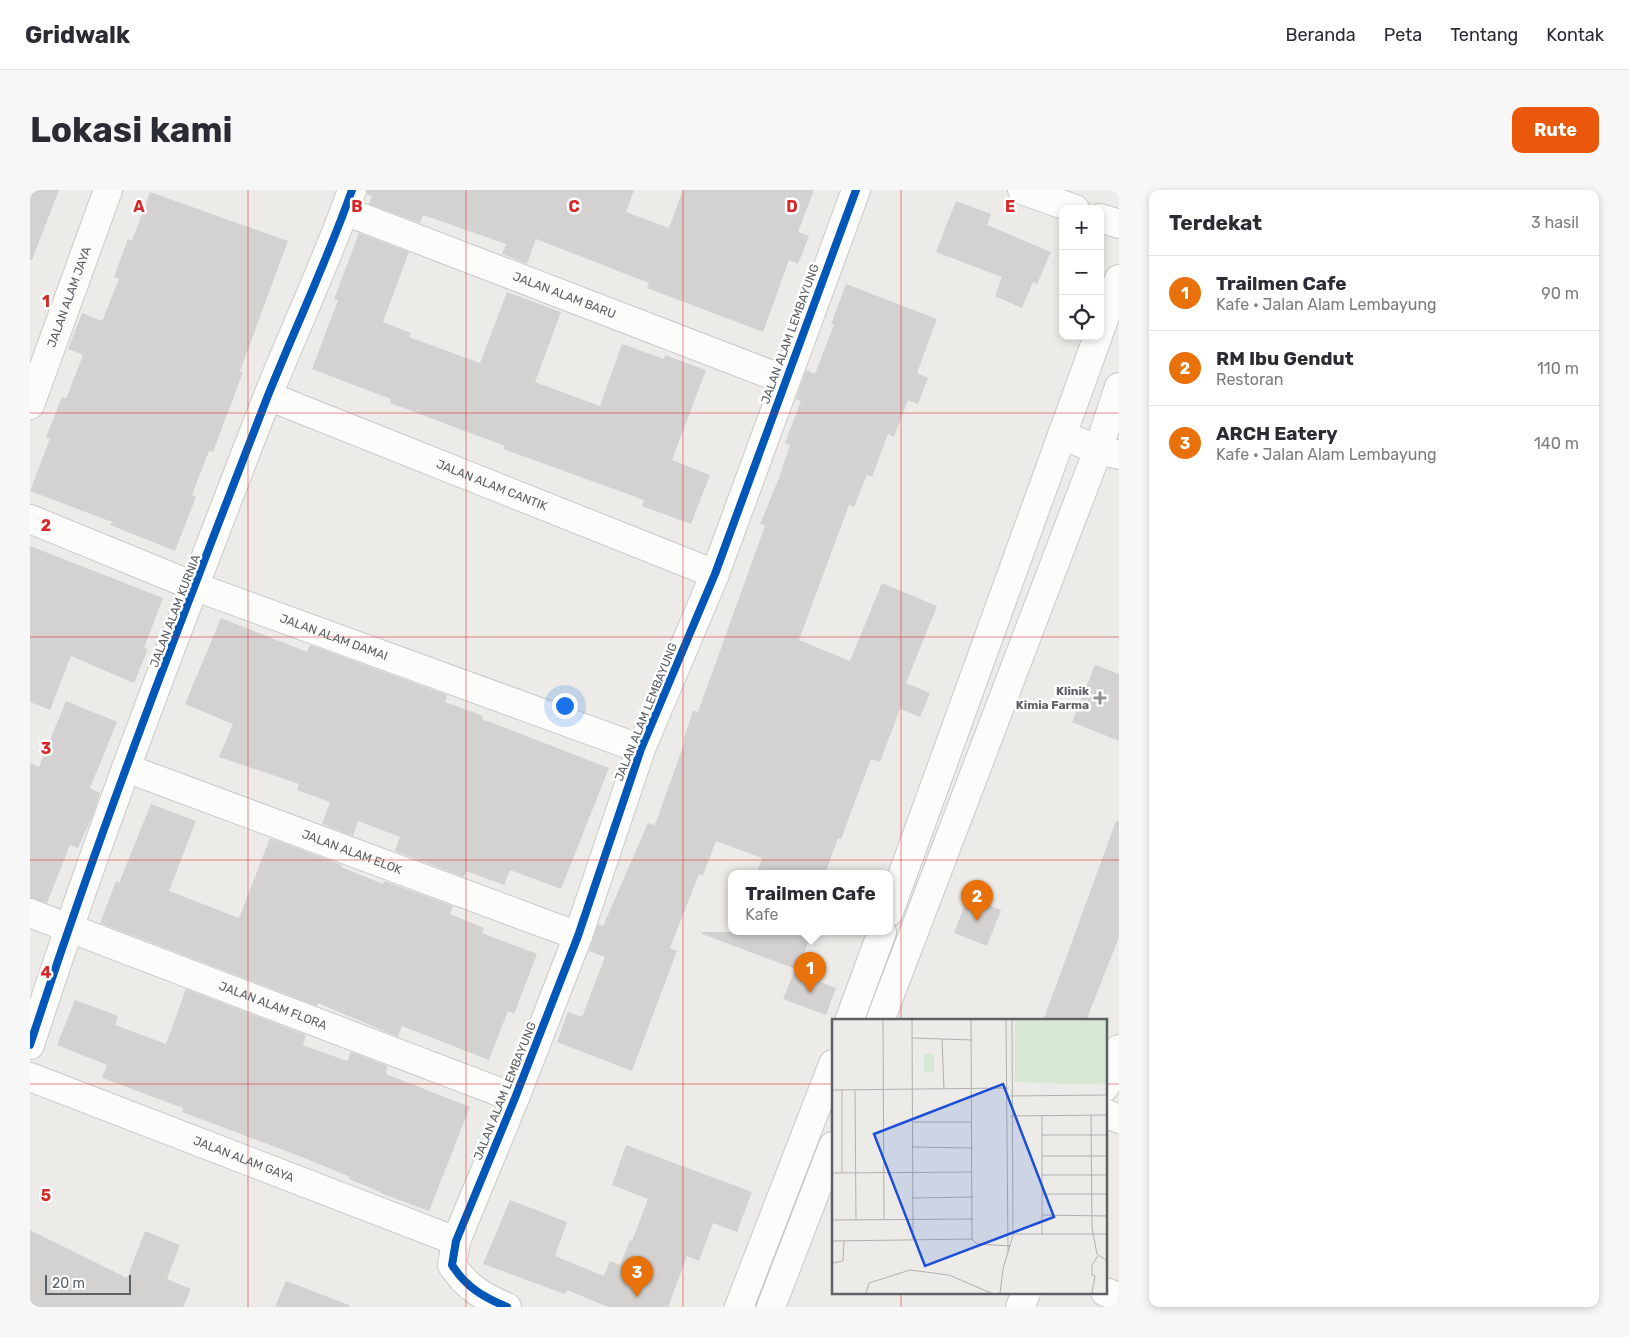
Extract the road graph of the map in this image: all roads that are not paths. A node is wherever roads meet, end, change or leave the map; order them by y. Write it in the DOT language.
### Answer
graph roads {
  1 [pos="108,190"];
  2 [pos="856,190"];
  3 [pos="1022,190"];
  4 [pos="349,201"];
  5 [pos="1064,205"];
  6 [pos="1104,219"];
  7 [pos="1119,224"];
  8 [pos="1118,285"];
  9 [pos="1104,320"];
  10 [pos="1097,340"];
  11 [pos="785,380"];
  12 [pos="1119,387"];
  13 [pos="268,396"];
  14 [pos="30,405"];
  15 [pos="1062,435"];
  16 [pos="1108,452"];
  17 [pos="30,519"];
  18 [pos="715,574"];
  19 [pos="196,587"];
  20 [pos="641,749"];
  21 [pos="126,768"];
  22 [pos="893,901"];
  23 [pos="30,913"];
  24 [pos="68,928"];
  25 [pos="881,935"];
  26 [pos="578,936"];
  27 [pos="850,1019"];
  28 [pos="881,1019"];
  29 [pos="30,1045"];
  30 [pos="1119,1049"];
  31 [pos="832,1067"];
  32 [pos="30,1077"];
  33 [pos="1106,1084"];
  34 [pos="515,1098"];
  35 [pos="1106,1114"];
  36 [pos="1119,1119"];
  37 [pos="832,1149"];
  38 [pos="456,1241"];
  39 [pos="1106,1292"];
  40 [pos="1026,1294"];
  41 [pos="1119,1297"];
  42 [pos="507,1307"];
  43 [pos="740,1307"];
  44 [pos="771,1307"];
  45 [pos="1020,1307"];
  1 -- 14 [label="street, JALAN ALAM JAYA"];
  2 -- 11 [label="street, JALAN ALAM LEMBAYUNG"];
  3 -- 5 [label="street"];
  4 -- 11 [label="street, JALAN ALAM BARU"];
  4 -- 13 [label="street, JALAN ALAM KURNIA"];
  6 -- 7 [label="street"];
  8 -- 9 [label="street"];
  10 -- 15 [label="street"];
  11 -- 18 [label="street, JALAN ALAM LEMBAYUNG"];
  12 -- 16 [label="street"];
  13 -- 18 [label="street, JALAN ALAM CANTIK"];
  13 -- 19 [label="street, JALAN ALAM KURNIA"];
  15 -- 16 [label="street"];
  15 -- 22 [label="street"];
  16 -- 28 [label="street"];
  17 -- 19 [label="street, JALAN ALAM DAMAI"];
  18 -- 20 [label="street, JALAN ALAM LEMBAYUNG"];
  19 -- 20 [label="street, JALAN ALAM DAMAI"];
  19 -- 21 [label="street, JALAN ALAM KURNIA"];
  20 -- 26 [label="street, JALAN ALAM LEMBAYUNG"];
  21 -- 24 [label="street, JALAN ALAM KURNIA"];
  21 -- 26 [label="street, JALAN ALAM ELOK"];
  23 -- 24 [label="street, JALAN ALAM FLORA"];
  24 -- 29 [label="street, JALAN ALAM KURNIA"];
  24 -- 34 [label="street, JALAN ALAM FLORA"];
  25 -- 27 [label="street"];
  26 -- 34 [label="street, JALAN ALAM LEMBAYUNG"];
  30 -- 33 [label="street"];
  31 -- 43 [label="street"];
  32 -- 38 [label="street, JALAN ALAM GAYA"];
  34 -- 38 [label="street, JALAN ALAM LEMBAYUNG"];
  35 -- 36 [label="street"];
  37 -- 44 [label="street"];
  38 -- 42 [label="street, JALAN ALAM LEMBAYUNG"];
  39 -- 41 [label="street"];
  40 -- 45 [label="street"];
}
